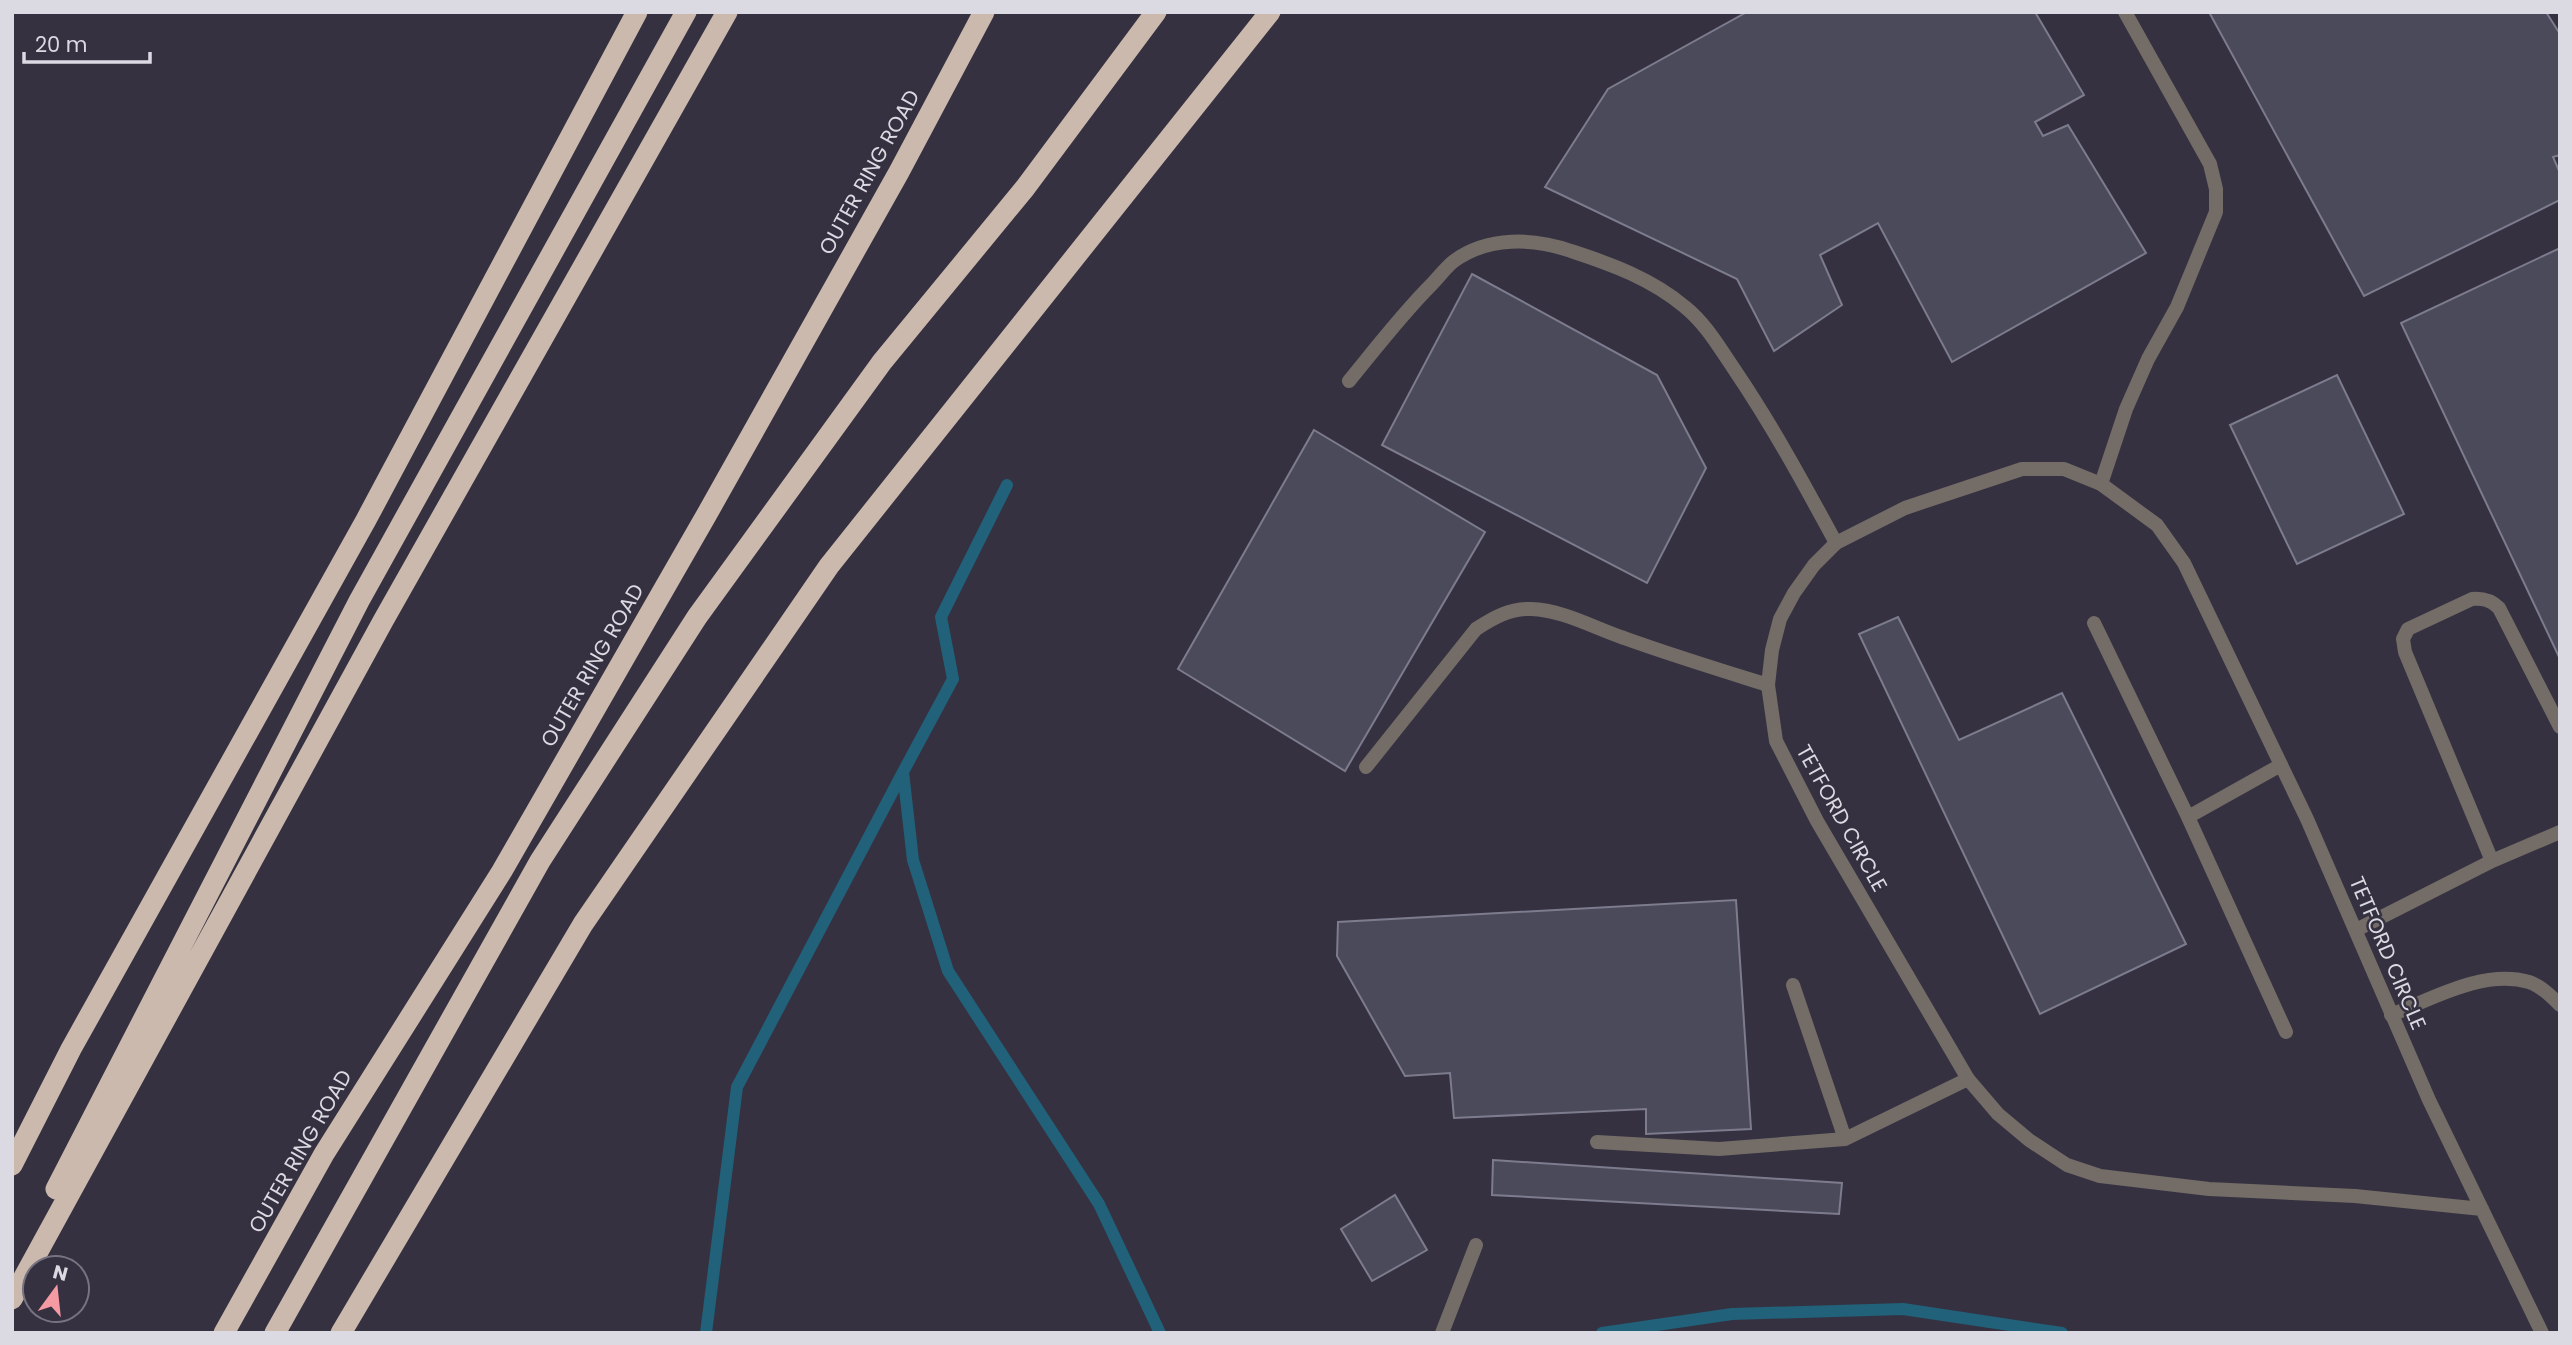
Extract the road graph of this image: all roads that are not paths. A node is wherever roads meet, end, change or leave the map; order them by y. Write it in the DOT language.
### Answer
graph roads {
  1 [pos="636,12"];
  2 [pos="686,12"];
  3 [pos="727,12"];
  4 [pos="984,12"];
  5 [pos="1156,12"];
  6 [pos="1270,12"];
  7 [pos="2125,12"];
  8 [pos="1349,381"];
  9 [pos="2101,484"];
  10 [pos="1836,543"];
  11 [pos="2095,623"];
  12 [pos="1768,685"];
  13 [pos="2560,727"];
  14 [pos="2281,765"];
  15 [pos="1366,767"];
  16 [pos="2188,817"];
  17 [pos="2560,832"];
  18 [pos="2492,861"];
  19 [pos="2356,930"];
  20 [pos="1793,985"];
  21 [pos="2560,1005"];
  22 [pos="2391,1014"];
  23 [pos="2286,1032"];
  24 [pos="1968,1079"];
  25 [pos="1845,1139"];
  26 [pos="1597,1142"];
  27 [pos="12,1165"];
  28 [pos="2482,1209"];
  29 [pos="1476,1245"];
  30 [pos="12,1275"];
  31 [pos="12,1299"];
  32 [pos="1443,1331"];
  33 [pos="224,1333"];
  34 [pos="275,1333"];
  35 [pos="341,1333"];
  36 [pos="2542,1333"];
  1 -- 27 [label="highway"];
  2 -- 30 [label="highway"];
  3 -- 31 [label="highway"];
  4 -- 33 [label="highway, OUTER RING ROAD"];
  5 -- 34 [label="highway"];
  6 -- 35 [label="highway"];
  7 -- 9 [label="street"];
  8 -- 10 [label="street"];
  9 -- 10 [label="street, TETFORD CIRCLE"];
  9 -- 14 [label="street, TETFORD CIRCLE"];
  10 -- 12 [label="street, TETFORD CIRCLE"];
  11 -- 16 [label="street"];
  12 -- 15 [label="street"];
  12 -- 24 [label="street, TETFORD CIRCLE"];
  13 -- 18 [label="street"];
  14 -- 16 [label="street"];
  14 -- 19 [label="street, TETFORD CIRCLE"];
  16 -- 23 [label="street"];
  17 -- 18 [label="street"];
  18 -- 19 [label="street"];
  19 -- 22 [label="street, TETFORD CIRCLE"];
  20 -- 25 [label="street"];
  21 -- 22 [label="street"];
  22 -- 28 [label="street, TETFORD CIRCLE"];
  24 -- 25 [label="street"];
  24 -- 28 [label="street, TETFORD CIRCLE"];
  25 -- 26 [label="street"];
  28 -- 36 [label="street, TETFORD CIRCLE"];
  29 -- 32 [label="street"];
}
